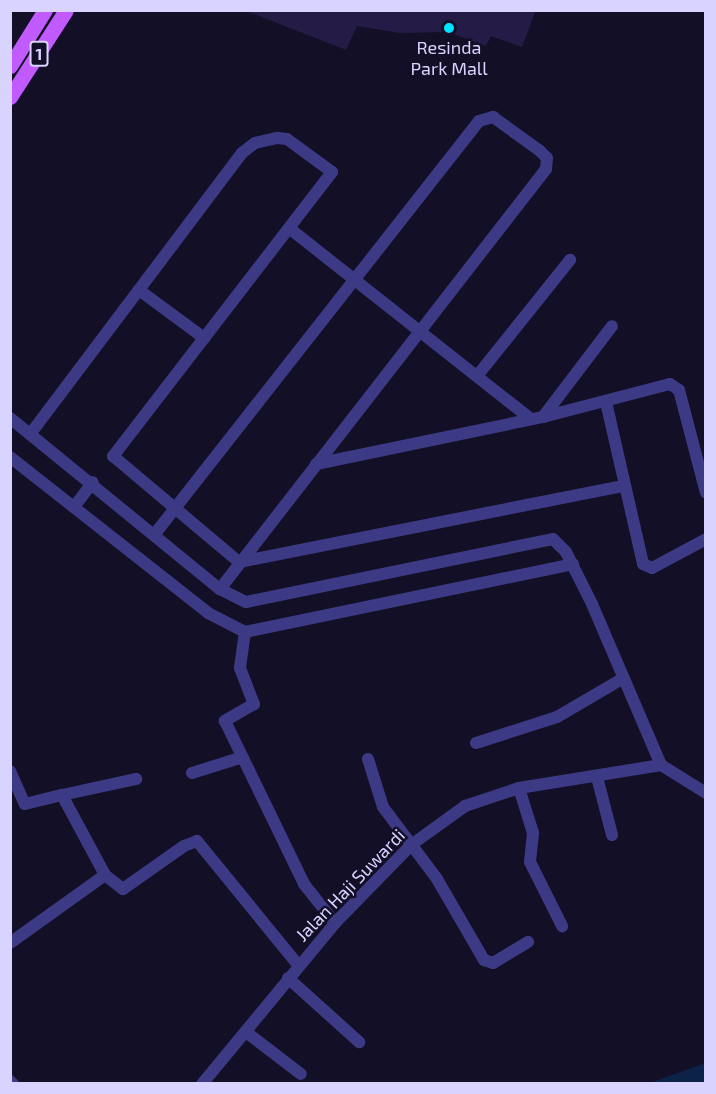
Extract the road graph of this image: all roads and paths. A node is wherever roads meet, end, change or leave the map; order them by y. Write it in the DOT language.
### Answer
graph roads {
  1 [pos="45,10"];
  2 [pos="66,10"];
  3 [pos="10,66"];
  4 [pos="10,97"];
  5 [pos="289,228"];
  6 [pos="570,260"];
  7 [pos="354,279"];
  8 [pos="139,290"];
  9 [pos="612,326"];
  10 [pos="418,330"];
  11 [pos="204,338"];
  12 [pos="477,376"];
  13 [pos="606,402"];
  14 [pos="537,417"];
  15 [pos="10,418"];
  16 [pos="31,433"];
  17 [pos="10,458"];
  18 [pos="315,464"];
  19 [pos="93,482"];
  20 [pos="624,486"];
  21 [pos="705,493"];
  22 [pos="74,507"];
  23 [pos="176,508"];
  24 [pos="154,535"];
  25 [pos="705,539"];
  26 [pos="239,562"];
  27 [pos="573,564"];
  28 [pos="220,590"];
  29 [pos="245,632"];
  30 [pos="622,679"];
  31 [pos="476,743"];
  32 [pos="240,758"];
  33 [pos="368,759"];
  34 [pos="661,765"];
  35 [pos="10,771"];
  36 [pos="192,773"];
  37 [pos="597,777"];
  38 [pos="136,779"];
  39 [pos="519,788"];
  40 [pos="704,790"];
  41 [pos="62,795"];
  42 [pos="612,835"];
  43 [pos="411,845"];
  44 [pos="105,875"];
  45 [pos="335,923"];
  46 [pos="562,926"];
  47 [pos="528,942"];
  48 [pos="10,943"];
  49 [pos="298,966"];
  50 [pos="288,978"];
  51 [pos="246,1032"];
  52 [pos="359,1042"];
  53 [pos="301,1074"];
  54 [pos="202,1083"];
  1 -- 3 [label="main road, 1"];
  2 -- 4 [label="main road, 1"];
  5 -- 7 [label="street"];
  5 -- 8 [label="street"];
  5 -- 11 [label="street"];
  6 -- 12 [label="street"];
  7 -- 10 [label="street"];
  7 -- 10 [label="street"];
  7 -- 23 [label="street"];
  8 -- 11 [label="street"];
  8 -- 16 [label="street"];
  9 -- 14 [label="street"];
  10 -- 12 [label="street"];
  10 -- 18 [label="street"];
  11 -- 23 [label="street"];
  12 -- 14 [label="street"];
  13 -- 14 [label="street"];
  13 -- 20 [label="street"];
  13 -- 21 [label="street"];
  14 -- 18 [label="street"];
  15 -- 16 [label="street"];
  16 -- 19 [label="street"];
  17 -- 22 [label="street"];
  18 -- 26 [label="street"];
  19 -- 22 [label="street"];
  19 -- 24 [label="street"];
  20 -- 25 [label="street"];
  20 -- 26 [label="street"];
  22 -- 29 [label="street"];
  23 -- 24 [label="street"];
  23 -- 26 [label="street"];
  24 -- 28 [label="street"];
  26 -- 28 [label="street"];
  27 -- 28 [label="street"];
  27 -- 29 [label="street"];
  27 -- 30 [label="street"];
  29 -- 32 [label="street"];
  30 -- 31 [label="street"];
  30 -- 34 [label="street"];
  32 -- 36 [label="street"];
  32 -- 45 [label="street"];
  33 -- 43 [label="street"];
  34 -- 37 [label="street, Jalan Haji Suwardi"];
  34 -- 40 [label="street"];
  35 -- 41 [label="street"];
  37 -- 39 [label="street, Jalan Haji Suwardi"];
  37 -- 42 [label="street"];
  38 -- 41 [label="street"];
  39 -- 43 [label="street, Jalan Haji Suwardi"];
  39 -- 46 [label="street"];
  41 -- 44 [label="street"];
  43 -- 45 [label="street, Jalan Haji Suwardi"];
  43 -- 47 [label="street"];
  44 -- 48 [label="street"];
  44 -- 49 [label="street"];
  45 -- 49 [label="street, Jalan Haji Suwardi"];
  49 -- 50 [label="street, Jalan Haji Suwardi"];
  50 -- 51 [label="street, Jalan Haji Suwardi"];
  50 -- 52 [label="street"];
  51 -- 53 [label="street"];
  51 -- 54 [label="street, Jalan Haji Suwardi"];
}
